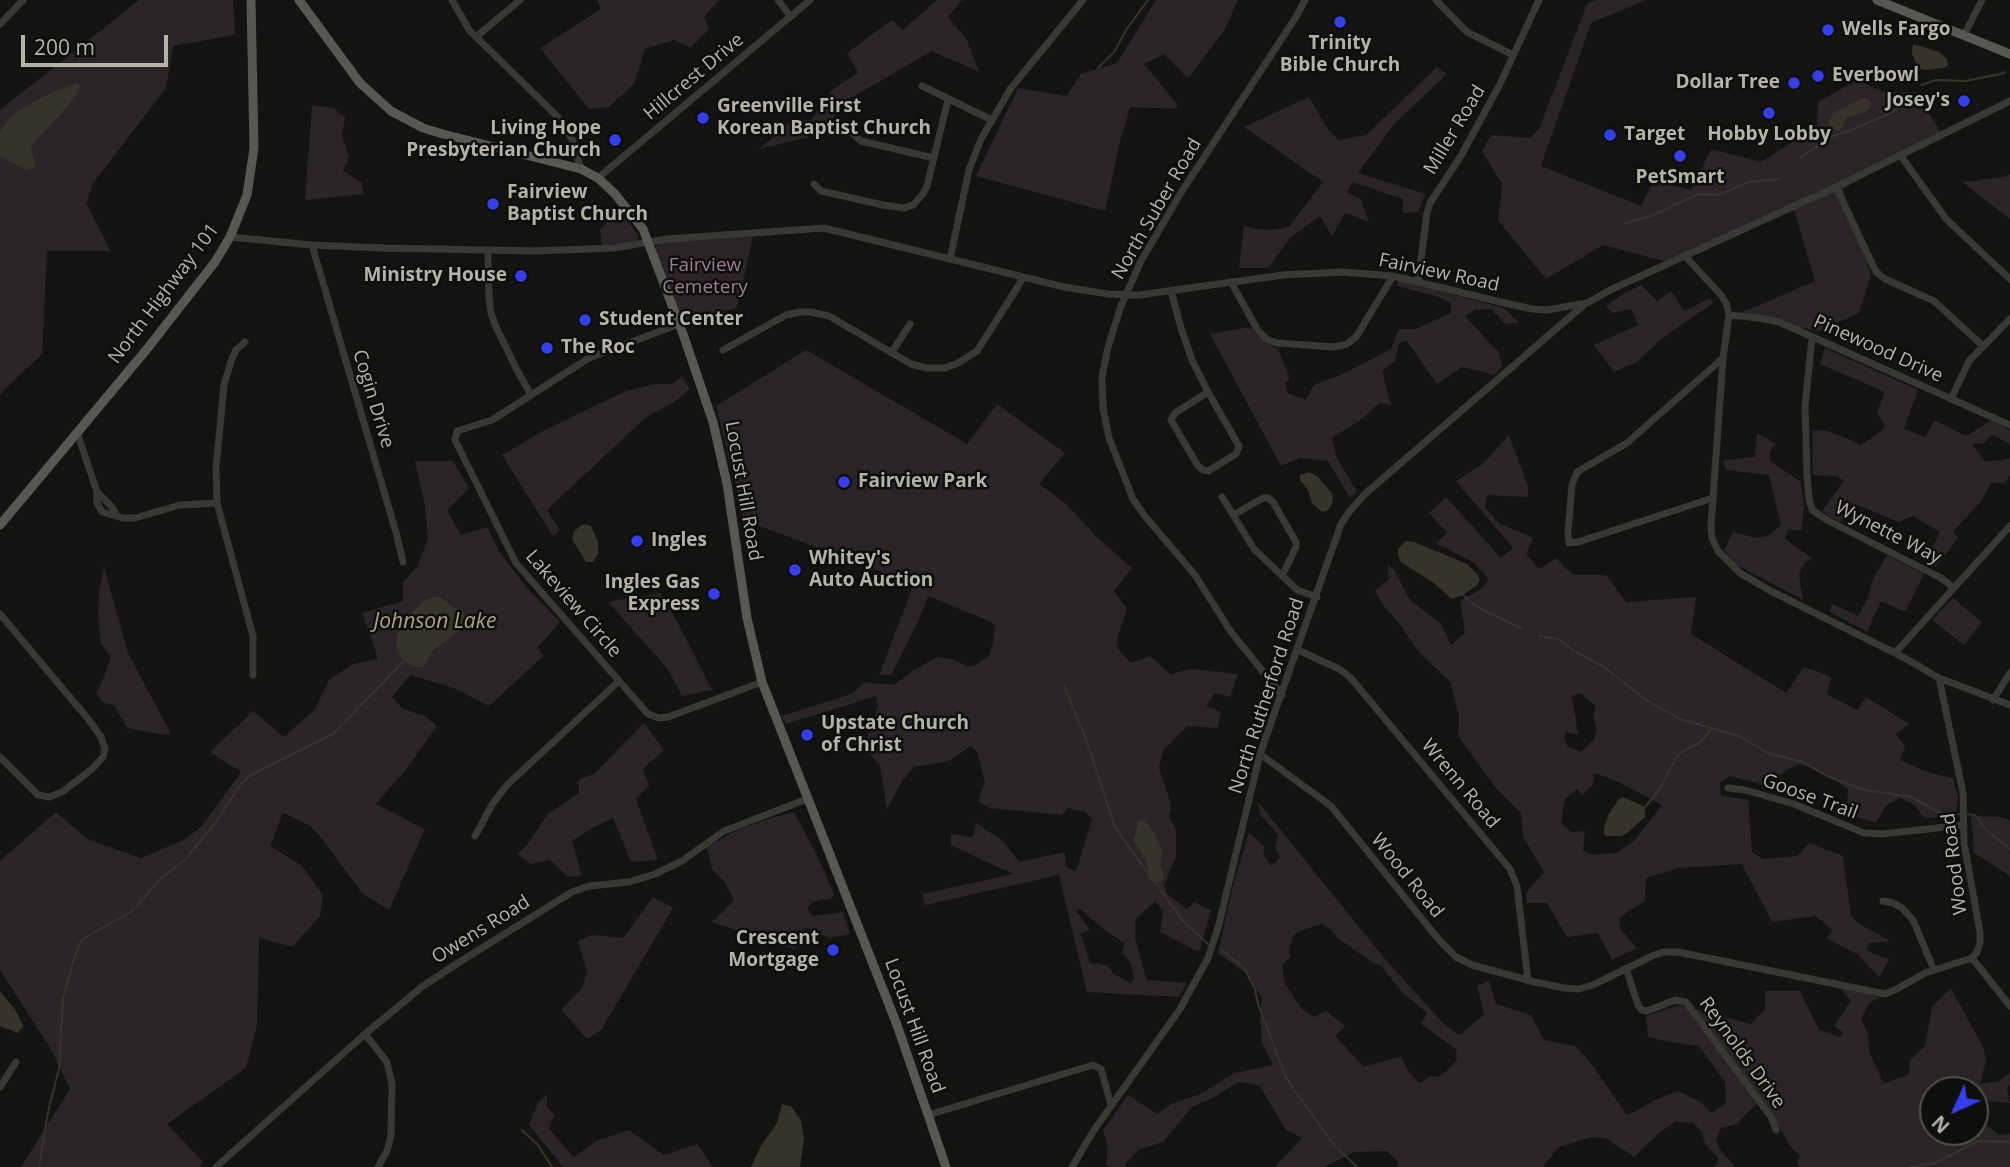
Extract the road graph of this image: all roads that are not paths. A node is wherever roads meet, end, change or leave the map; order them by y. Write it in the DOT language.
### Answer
graph roads {
  1 [pos="23,0"];
  2 [pos="251,0"];
  3 [pos="299,0"];
  4 [pos="452,0"];
  5 [pos="520,0"];
  6 [pos="778,0"];
  7 [pos="810,0"];
  8 [pos="1083,0"];
  9 [pos="1305,0"];
  10 [pos="1436,0"];
  11 [pos="1539,0"];
  12 [pos="1877,0"];
  13 [pos="1982,0"];
  14 [pos="790,16"];
  15 [pos="0,24"];
  16 [pos="1964,35"];
  17 [pos="476,37"];
  18 [pos="2010,54"];
  19 [pos="1513,55"];
  20 [pos="922,86"];
  21 [pos="948,100"];
  22 [pos="2010,101"];
  23 [pos="992,120"];
  24 [pos="852,133"];
  25 [pos="1901,156"];
  26 [pos="934,158"];
  27 [pos="581,169"];
  28 [pos="598,178"];
  29 [pos="814,184"];
  30 [pos="1836,187"];
  31 [pos="230,237"];
  32 [pos="649,243"];
  33 [pos="312,245"];
  34 [pos="488,251"];
  35 [pos="1685,256"];
  36 [pos="950,259"];
  37 [pos="1393,276"];
  38 [pos="1023,277"];
  39 [pos="2010,279"];
  40 [pos="1231,282"];
  41 [pos="1418,282"];
  42 [pos="1171,291"];
  43 [pos="1125,295"];
  44 [pos="1587,303"];
  45 [pos="1729,315"];
  46 [pos="2010,319"];
  47 [pos="679,324"];
  48 [pos="910,324"];
  49 [pos="1812,338"];
  50 [pos="245,342"];
  51 [pos="1983,346"];
  52 [pos="723,350"];
  53 [pos="892,352"];
  54 [pos="1723,358"];
  55 [pos="1208,393"];
  56 [pos="531,395"];
  57 [pos="1951,399"];
  58 [pos="2010,425"];
  59 [pos="77,432"];
  60 [pos="1223,497"];
  61 [pos="1713,498"];
  62 [pos="217,503"];
  63 [pos="1233,515"];
  64 [pos="0,525"];
  65 [pos="2010,526"];
  66 [pos="403,562"];
  67 [pos="1282,576"];
  68 [pos="1954,588"];
  69 [pos="1317,597"];
  70 [pos="0,614"];
  71 [pos="1298,650"];
  72 [pos="1895,653"];
  73 [pos="2010,673"];
  74 [pos="253,675"];
  75 [pos="1939,678"];
  76 [pos="618,681"];
  77 [pos="762,682"];
  78 [pos="1282,695"];
  79 [pos="1993,699"];
  80 [pos="2010,705"];
  81 [pos="1260,754"];
  82 [pos="0,757"];
  83 [pos="1728,788"];
  84 [pos="807,799"];
  85 [pos="1964,818"];
  86 [pos="475,836"];
  87 [pos="1884,901"];
  88 [pos="1972,958"];
  89 [pos="1626,968"];
  90 [pos="1934,970"];
  91 [pos="1528,981"];
  92 [pos="2010,1006"];
  93 [pos="365,1034"];
  94 [pos="16,1062"];
  95 [pos="0,1087"];
  96 [pos="1111,1105"];
  97 [pos="928,1115"];
  98 [pos="1776,1130"];
  99 [pos="216,1167"];
  100 [pos="378,1167"];
  101 [pos="946,1167"];
  102 [pos="1072,1167"];
  1 -- 15 [label="street"];
  2 -- 31 [label="main road, North Highway 101"];
  3 -- 27 [label="main road, Locust Hill Road"];
  4 -- 17 [label="street"];
  5 -- 17 [label="street"];
  6 -- 14 [label="street"];
  7 -- 14 [label="street, Hillcrest Drive"];
  8 -- 23 [label="street"];
  9 -- 43 [label="street, North Suber Road"];
  10 -- 19 [label="street"];
  11 -- 19 [label="street, Miller Road"];
  12 -- 16 [label="main road"];
  13 -- 16 [label="street"];
  14 -- 28 [label="street, Hillcrest Drive"];
  16 -- 18 [label="main road"];
  17 -- 27 [label="street"];
  19 -- 41 [label="street, Miller Road"];
  20 -- 21 [label="street"];
  21 -- 23 [label="street"];
  21 -- 26 [label="street"];
  22 -- 25 [label="street, Fairview Road"];
  23 -- 36 [label="street"];
  24 -- 26 [label="street"];
  25 -- 30 [label="street, Fairview Road"];
  25 -- 39 [label="street"];
  26 -- 29 [label="street"];
  27 -- 28 [label="main road, Locust Hill Road"];
  28 -- 32 [label="main road, Locust Hill Road"];
  30 -- 35 [label="street, Fairview Road"];
  30 -- 51 [label="street"];
  31 -- 33 [label="street, Fairview Road"];
  31 -- 59 [label="main road, North Highway 101"];
  32 -- 34 [label="street, Fairview Road"];
  32 -- 36 [label="street, Fairview Road"];
  32 -- 47 [label="main road, Locust Hill Road"];
  33 -- 34 [label="street, Fairview Road"];
  33 -- 66 [label="street, Cogin Drive"];
  34 -- 56 [label="street"];
  35 -- 44 [label="street, Fairview Road"];
  35 -- 45 [label="street"];
  36 -- 38 [label="street, Fairview Road"];
  37 -- 40 [label="street, Fairview Road"];
  37 -- 40 [label="street"];
  37 -- 41 [label="street, Fairview Road"];
  38 -- 43 [label="street, Fairview Road"];
  38 -- 53 [label="street"];
  40 -- 42 [label="street, Fairview Road"];
  41 -- 44 [label="street, Fairview Road"];
  42 -- 43 [label="street, Fairview Road"];
  42 -- 55 [label="street"];
  43 -- 78 [label="street, North Suber Road"];
  44 -- 69 [label="street, North Rutherford Road"];
  45 -- 49 [label="street, Pinewood Drive"];
  45 -- 54 [label="street"];
  46 -- 51 [label="street"];
  47 -- 56 [label="street, Lakeview Circle"];
  47 -- 77 [label="main road, Locust Hill Road"];
  48 -- 53 [label="street"];
  49 -- 57 [label="street, Pinewood Drive"];
  49 -- 68 [label="street, Wynette Way"];
  50 -- 62 [label="street"];
  51 -- 57 [label="street"];
  52 -- 53 [label="street"];
  54 -- 61 [label="street"];
  54 -- 61 [label="street"];
  55 -- 55 [label="street"];
  56 -- 76 [label="street, Lakeview Circle"];
  57 -- 58 [label="street, Pinewood Drive"];
  59 -- 62 [label="street"];
  59 -- 64 [label="main road, North Highway 101"];
  60 -- 63 [label="street"];
  61 -- 72 [label="street"];
  62 -- 74 [label="street"];
  63 -- 67 [label="street"];
  63 -- 67 [label="street"];
  65 -- 68 [label="street"];
  67 -- 69 [label="street"];
  68 -- 72 [label="street"];
  69 -- 71 [label="street, North Rutherford Road"];
  70 -- 82 [label="street"];
  71 -- 78 [label="street, North Rutherford Road"];
  71 -- 91 [label="street, Wrenn Road"];
  72 -- 75 [label="street"];
  73 -- 79 [label="street"];
  75 -- 79 [label="street"];
  75 -- 85 [label="street, Wood Road"];
  76 -- 77 [label="street, Lakeview Circle"];
  76 -- 86 [label="street"];
  77 -- 84 [label="main road, Locust Hill Road"];
  78 -- 81 [label="street, North Rutherford Road"];
  79 -- 80 [label="street"];
  81 -- 91 [label="street, Wood Road"];
  81 -- 96 [label="street, North Rutherford Road"];
  83 -- 85 [label="street, Goose Trail"];
  84 -- 93 [label="street, Owens Road"];
  84 -- 97 [label="main road, Locust Hill Road"];
  85 -- 88 [label="street, Wood Road"];
  87 -- 90 [label="street"];
  88 -- 90 [label="street, Wood Road"];
  88 -- 92 [label="street"];
  89 -- 90 [label="street, Wood Road"];
  89 -- 91 [label="street, Wood Road"];
  89 -- 98 [label="street, Reynolds Drive"];
  93 -- 99 [label="street, Owens Road"];
  93 -- 100 [label="street"];
  94 -- 95 [label="street"];
  96 -- 97 [label="street"];
  96 -- 102 [label="street, North Rutherford Road"];
  97 -- 101 [label="main road, Locust Hill Road"];
}
